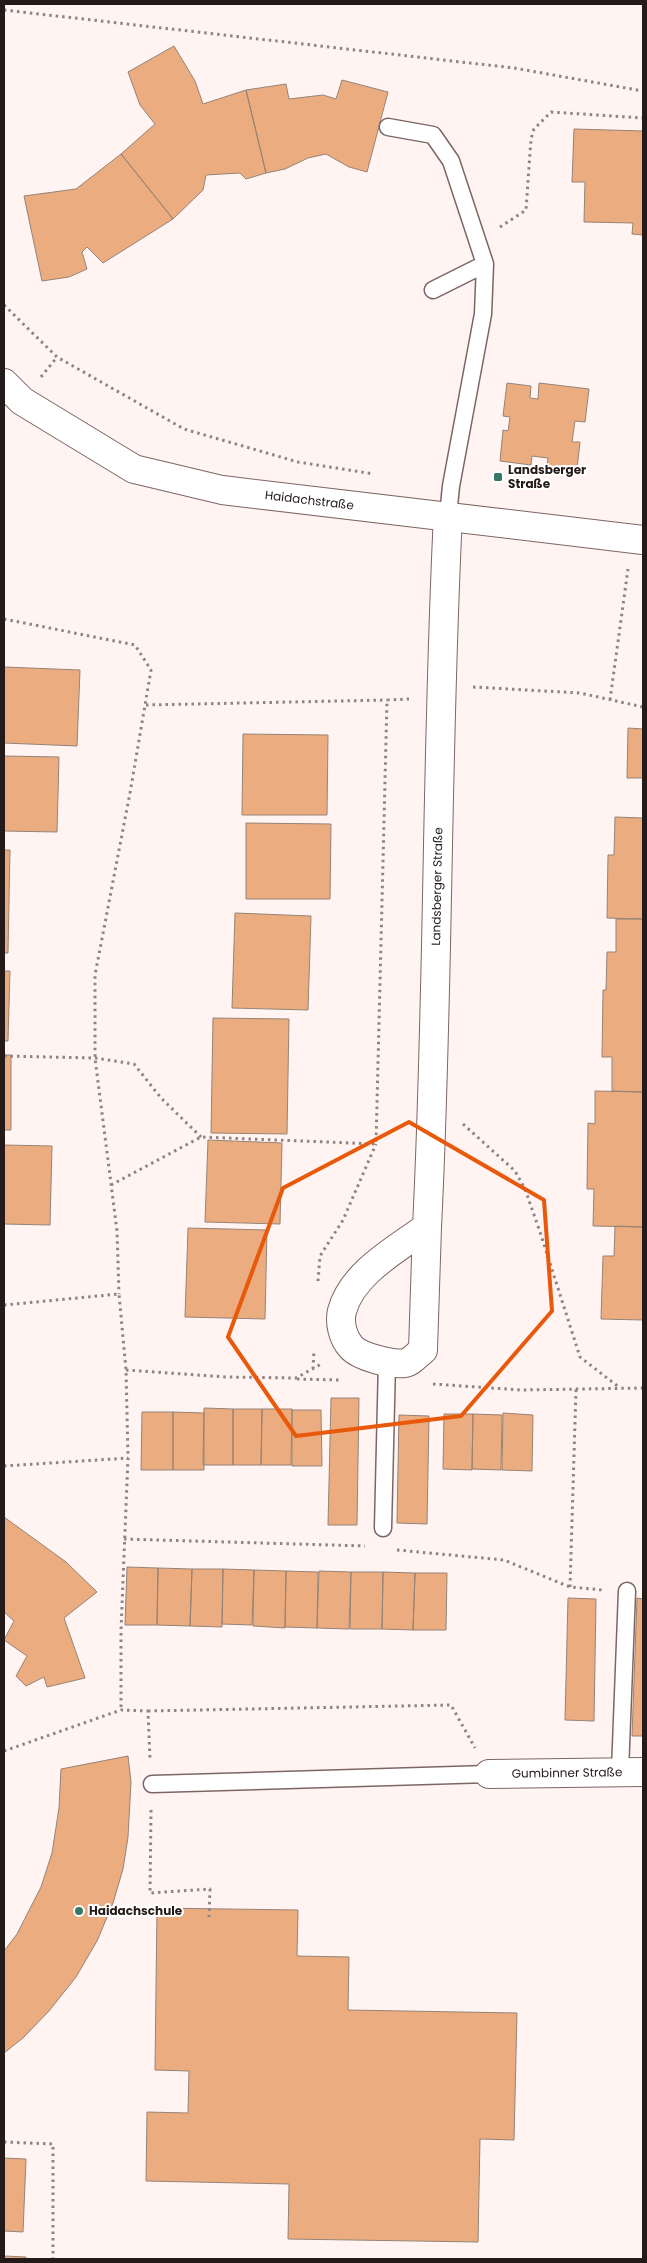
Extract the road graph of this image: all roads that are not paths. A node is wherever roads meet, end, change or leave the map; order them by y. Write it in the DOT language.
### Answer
graph roads {
  1 [pos="388,128"];
  2 [pos="485,264"];
  3 [pos="433,290"];
  4 [pos="4,383"];
  5 [pos="448,516"];
  6 [pos="637,539"];
  7 [pos="427,1227"];
  8 [pos="387,1362"];
  9 [pos="382,1528"];
  10 [pos="627,1591"];
  11 [pos="632,1772"];
  12 [pos="489,1774"];
  13 [pos="152,1784"];
  1 -- 2 [label="lane"];
  2 -- 3 [label="lane"];
  2 -- 5 [label="lane"];
  4 -- 5 [label="street, Haidachstraße"];
  5 -- 6 [label="street, Haidachstraße"];
  5 -- 7 [label="street, Landsberger Straße"];
  7 -- 8 [label="street, Landsberger Straße"];
  7 -- 8 [label="street"];
  8 -- 9 [label="lane"];
  10 -- 11 [label="lane"];
  11 -- 12 [label="street, Gumbinner Straße"];
  12 -- 13 [label="lane"];
}
